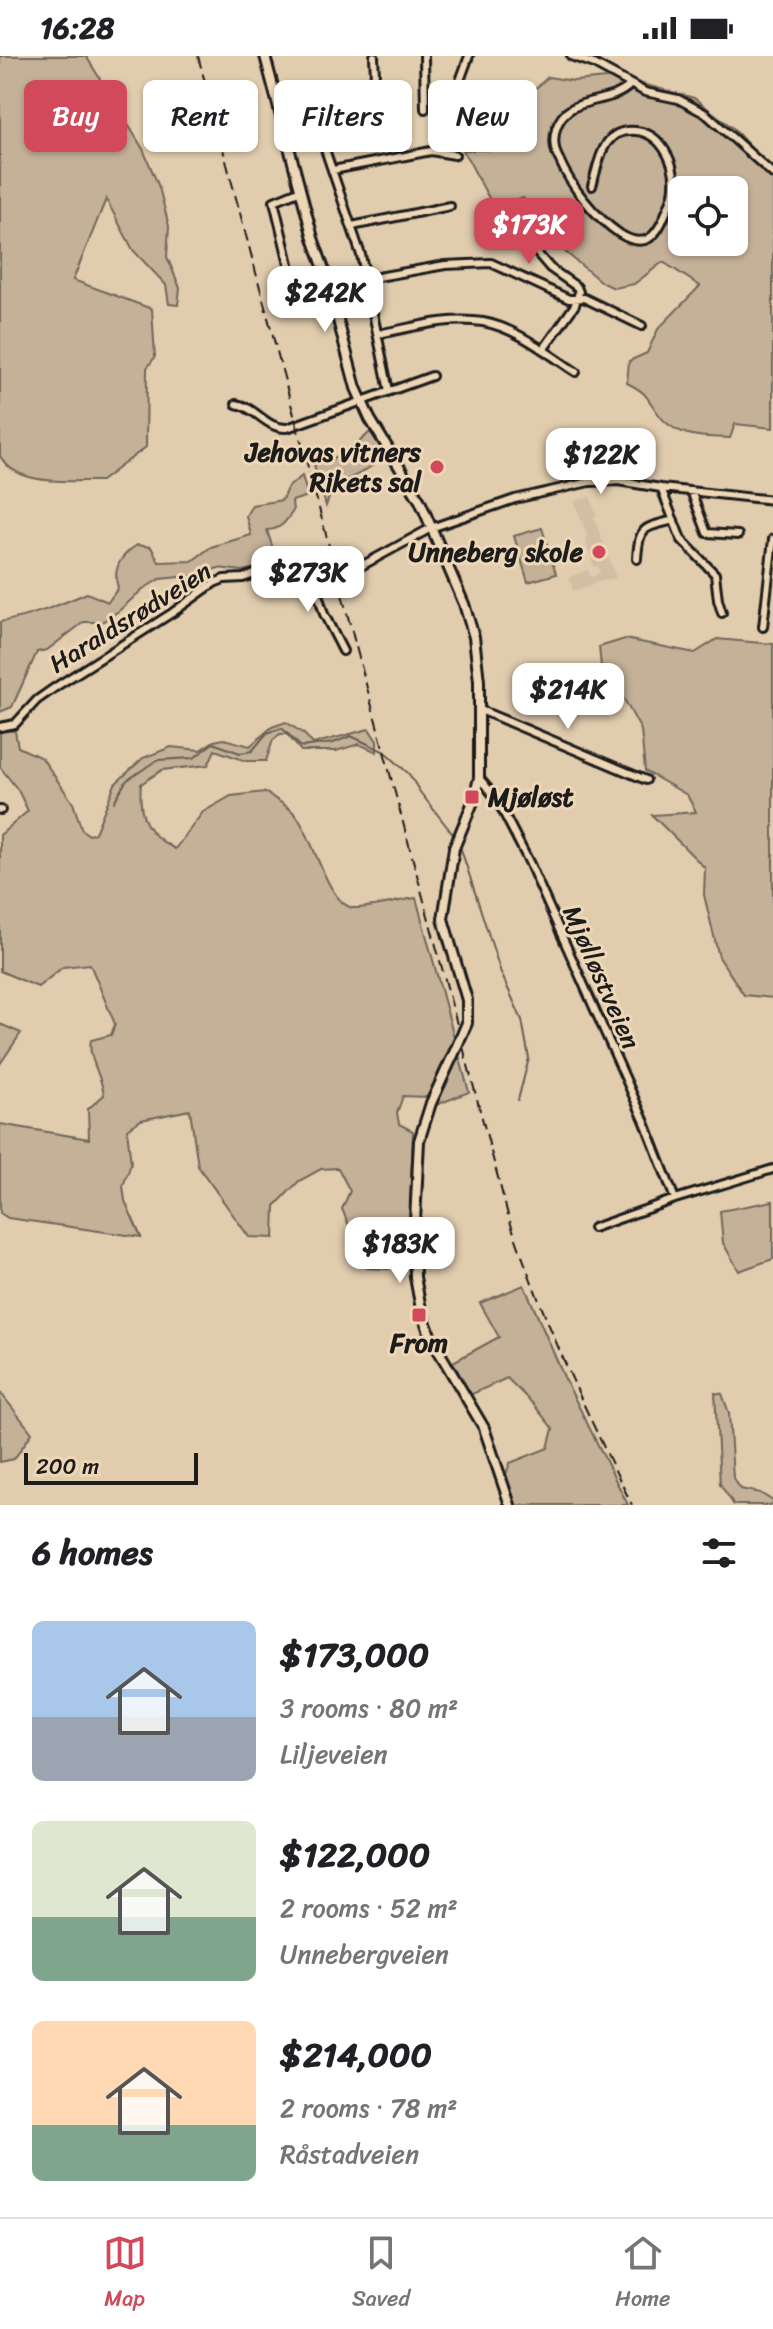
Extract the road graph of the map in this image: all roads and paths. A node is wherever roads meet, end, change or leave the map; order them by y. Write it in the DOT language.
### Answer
graph roads {
  1 [pos="265,56"];
  2 [pos="374,56"];
  3 [pos="424,56"];
  4 [pos="469,56"];
  5 [pos="571,56"];
  6 [pos="375,80"];
  7 [pos="460,80"];
  8 [pos="630,85"];
  9 [pos="274,88"];
  10 [pos="425,109"];
  11 [pos="291,152"];
  12 [pos="326,152"];
  13 [pos="455,155"];
  14 [pos="333,170"];
  15 [pos="773,174"];
  16 [pos="592,186"];
  17 [pos="301,190"];
  18 [pos="450,206"];
  19 [pos="511,223"];
  20 [pos="352,226"];
  21 [pos="289,264"];
  22 [pos="367,279"];
  23 [pos="577,298"];
  24 [pos="642,326"];
  25 [pos="378,334"];
  26 [pos="543,350"];
  27 [pos="576,372"];
  28 [pos="432,376"];
  29 [pos="389,391"];
  30 [pos="362,401"];
  31 [pos="236,404"];
  32 [pos="661,488"];
  33 [pos="691,491"];
  34 [pos="773,500"];
  35 [pos="674,520"];
  36 [pos="431,528"];
  37 [pos="738,535"];
  38 [pos="773,539"];
  39 [pos="637,559"];
  40 [pos="330,583"];
  41 [pos="722,613"];
  42 [pos="763,627"];
  43 [pos="343,651"];
  44 [pos="478,709"];
  45 [pos="0,727"];
  46 [pos="479,778"];
  47 [pos="646,780"];
  48 [pos="773,1169"];
  49 [pos="675,1199"];
  50 [pos="593,1228"];
  51 [pos="510,1505"];
  1 -- 9 [label="main road"];
  2 -- 6 [label="street"];
  3 -- 10 [label="street"];
  4 -- 7 [label="street"];
  5 -- 8 [label="street"];
  8 -- 15 [label="street"];
  8 -- 16 [label="street"];
  11 -- 17 [label="main road"];
  12 -- 14 [label="street"];
  13 -- 14 [label="street"];
  14 -- 20 [label="street"];
  17 -- 21 [label="street"];
  17 -- 30 [label="main road"];
  18 -- 20 [label="street"];
  19 -- 23 [label="street"];
  20 -- 22 [label="street"];
  22 -- 23 [label="street"];
  22 -- 25 [label="street"];
  23 -- 24 [label="street"];
  23 -- 26 [label="street"];
  25 -- 26 [label="street"];
  25 -- 29 [label="street"];
  26 -- 27 [label="street"];
  28 -- 29 [label="street"];
  29 -- 30 [label="street"];
  30 -- 31 [label="street"];
  30 -- 36 [label="main road"];
  32 -- 33 [label="street"];
  32 -- 35 [label="street"];
  32 -- 36 [label="street"];
  33 -- 34 [label="street"];
  33 -- 37 [label="street"];
  35 -- 39 [label="street"];
  35 -- 41 [label="street"];
  36 -- 40 [label="street"];
  36 -- 44 [label="main road"];
  38 -- 42 [label="street"];
  40 -- 43 [label="street"];
  40 -- 45 [label="street, Haraldsrødveien"];
  44 -- 46 [label="main road"];
  44 -- 47 [label="street"];
  46 -- 49 [label="street, Mjølløstveien"];
  46 -- 51 [label="main road, bridge"];
  48 -- 49 [label="street"];
  49 -- 50 [label="street"];
}
